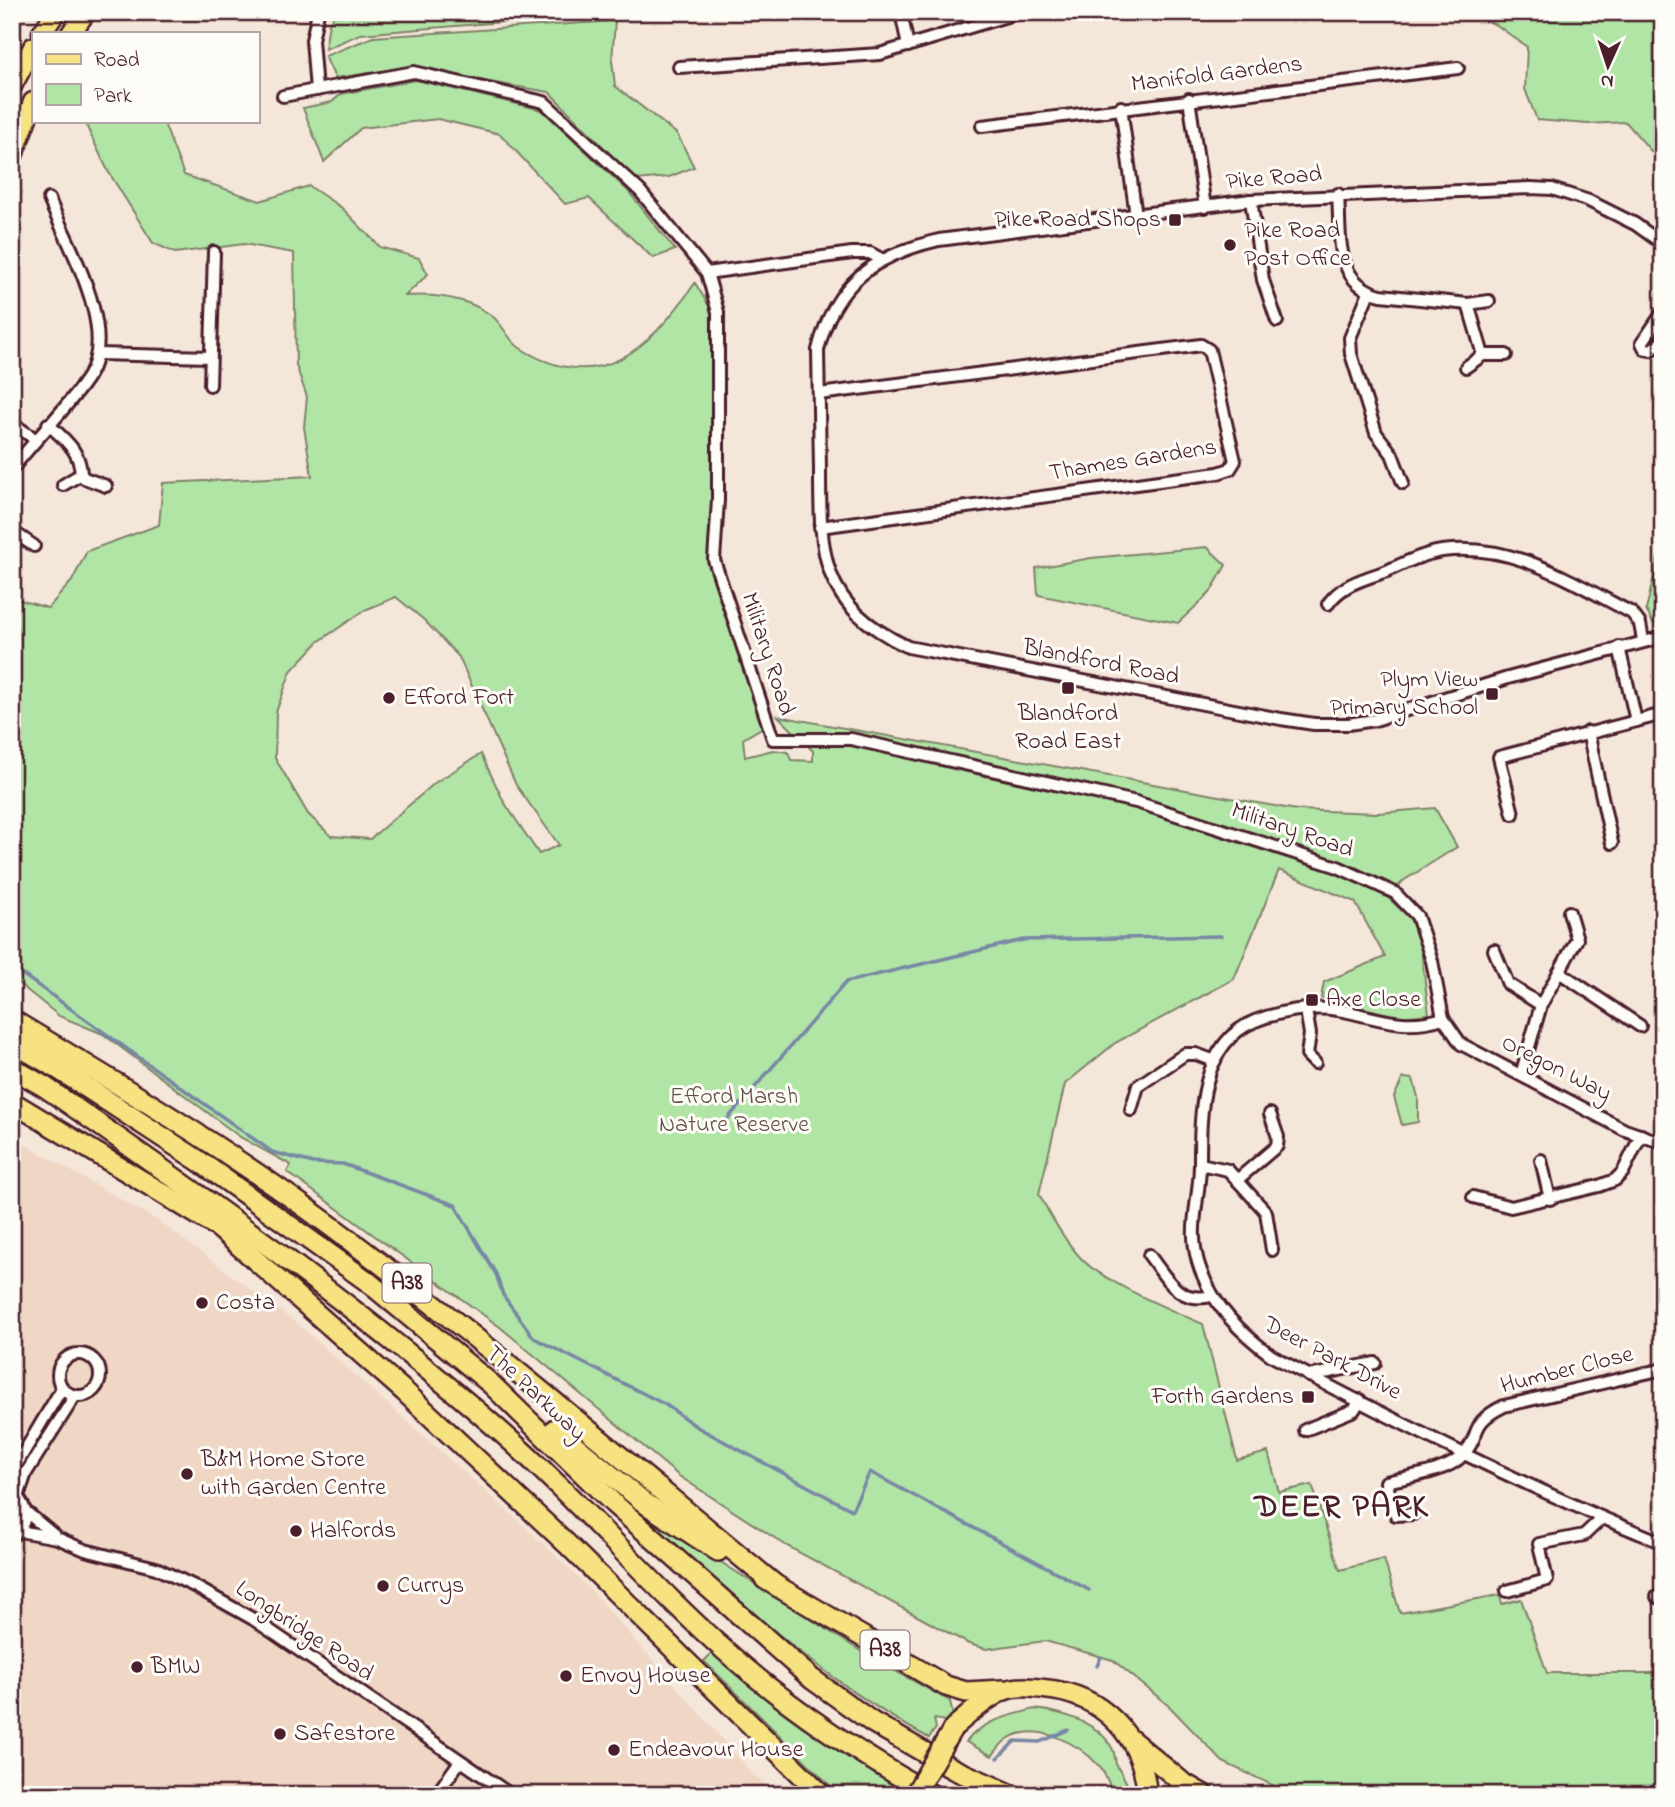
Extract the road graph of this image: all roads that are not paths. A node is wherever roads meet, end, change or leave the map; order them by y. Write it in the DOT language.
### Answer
graph roads {
  1 [pos="56,12"];
  2 [pos="86,12"];
  3 [pos="318,12"];
  4 [pos="901,12"];
  5 [pos="1020,12"];
  6 [pos="43,32"];
  7 [pos="72,32"];
  8 [pos="908,46"];
  9 [pos="32,49"];
  10 [pos="679,67"];
  11 [pos="1458,68"];
  12 [pos="12,86"];
  13 [pos="316,90"];
  14 [pos="283,96"];
  15 [pos="1189,99"];
  16 [pos="32,105"];
  17 [pos="1121,107"];
  18 [pos="982,126"];
  19 [pos="12,158"];
  20 [pos="1338,194"];
  21 [pos="49,199"];
  22 [pos="1251,200"];
  23 [pos="1205,207"];
  24 [pos="1136,216"];
  25 [pos="1663,244"];
  26 [pos="214,252"];
  27 [pos="881,260"];
  28 [pos="706,273"];
  29 [pos="1369,292"];
  30 [pos="838,300"];
  31 [pos="1489,301"];
  32 [pos="1468,304"];
  33 [pos="1663,312"];
  34 [pos="1278,321"];
  35 [pos="1663,341"];
  36 [pos="98,354"];
  37 [pos="1483,355"];
  38 [pos="1506,355"];
  39 [pos="209,357"];
  40 [pos="1466,367"];
  41 [pos="209,385"];
  42 [pos="819,394"];
  43 [pos="12,423"];
  44 [pos="48,424"];
  45 [pos="35,439"];
  46 [pos="12,469"];
  47 [pos="81,474"];
  48 [pos="1403,483"];
  49 [pos="63,485"];
  50 [pos="106,486"];
  51 [pos="25,524"];
  52 [pos="820,527"];
  53 [pos="15,533"];
  54 [pos="34,546"];
  55 [pos="1328,604"];
  56 [pos="1663,637"];
  57 [pos="1643,640"];
  58 [pos="1619,647"];
  59 [pos="1663,714"];
  60 [pos="1636,721"];
  61 [pos="1588,732"];
  62 [pos="1513,814"];
  63 [pos="1612,843"];
  64 [pos="1569,912"];
  65 [pos="1494,950"];
  66 [pos="1559,972"];
  67 [pos="1541,1004"];
  68 [pos="1306,1010"];
  69 [pos="1443,1018"];
  70 [pos="12,1020"];
  71 [pos="1640,1026"];
  72 [pos="12,1042"];
  73 [pos="1215,1061"];
  74 [pos="1315,1063"];
  75 [pos="12,1068"];
  76 [pos="1521,1075"];
  77 [pos="12,1102"];
  78 [pos="1131,1110"];
  79 [pos="1270,1114"];
  80 [pos="1641,1135"];
  81 [pos="1663,1143"];
  82 [pos="1541,1160"];
  83 [pos="1199,1164"];
  84 [pos="1237,1180"];
  85 [pos="1473,1197"];
  86 [pos="1550,1199"];
  87 [pos="218,1227"];
  88 [pos="1272,1250"];
  89 [pos="1149,1255"];
  90 [pos="1212,1296"];
  91 [pos="1375,1363"];
  92 [pos="1663,1369"];
  93 [pos="1309,1376"];
  94 [pos="491,1384"];
  95 [pos="62,1388"];
  96 [pos="75,1396"];
  97 [pos="1360,1400"];
  98 [pos="1305,1430"];
  99 [pos="1464,1454"];
  100 [pos="12,1472"];
  101 [pos="15,1495"];
  102 [pos="25,1511"];
  103 [pos="1413,1514"];
  104 [pos="588,1517"];
  105 [pos="1602,1518"];
  106 [pos="16,1533"];
  107 [pos="57,1538"];
  108 [pos="1663,1543"];
  109 [pos="774,1584"];
  110 [pos="1507,1591"];
  111 [pos="1003,1690"];
  112 [pos="1131,1740"];
  113 [pos="460,1761"];
  114 [pos="436,1795"];
  115 [pos="511,1795"];
  116 [pos="822,1795"];
  117 [pos="914,1795"];
  118 [pos="932,1795"];
  119 [pos="1012,1795"];
  120 [pos="1147,1795"];
  121 [pos="1204,1795"];
  1 -- 6 [label="main road"];
  2 -- 7 [label="main road"];
  3 -- 13 [label="street"];
  4 -- 8 [label="street"];
  5 -- 8 [label="street"];
  8 -- 10 [label="street"];
  9 -- 12 [label="main road"];
  11 -- 15 [label="street, Manifold Gardens"];
  13 -- 14 [label="street, Military Road"];
  13 -- 28 [label="street, Military Road"];
  15 -- 17 [label="street, Manifold Gardens"];
  15 -- 23 [label="street"];
  16 -- 19 [label="main road"];
  17 -- 18 [label="street, Manifold Gardens"];
  17 -- 24 [label="street"];
  20 -- 22 [label="street, Pike Road"];
  20 -- 25 [label="street, Pike Road"];
  20 -- 29 [label="street"];
  21 -- 36 [label="street"];
  22 -- 23 [label="street, Pike Road"];
  22 -- 34 [label="street"];
  23 -- 24 [label="street, Pike Road"];
  24 -- 27 [label="street, Pike Road"];
  26 -- 39 [label="street"];
  27 -- 28 [label="street"];
  27 -- 30 [label="street, Pike Road"];
  28 -- 69 [label="street, Military Road"];
  29 -- 32 [label="street"];
  29 -- 48 [label="street"];
  30 -- 42 [label="street, Blandford Road"];
  31 -- 32 [label="street"];
  32 -- 37 [label="street"];
  33 -- 35 [label="street"];
  36 -- 39 [label="street"];
  36 -- 44 [label="street"];
  37 -- 38 [label="street"];
  37 -- 40 [label="street"];
  39 -- 41 [label="street"];
  42 -- 52 [label="street, Blandford Road"];
  42 -- 52 [label="street, Thames Gardens"];
  43 -- 45 [label="street"];
  44 -- 45 [label="street"];
  44 -- 47 [label="street"];
  45 -- 46 [label="street"];
  47 -- 49 [label="street"];
  47 -- 50 [label="street"];
  51 -- 53 [label="street"];
  52 -- 58 [label="street, Blandford Road"];
  53 -- 54 [label="street"];
  55 -- 57 [label="street"];
  56 -- 57 [label="street, Blandford Road"];
  57 -- 58 [label="street, Blandford Road"];
  58 -- 60 [label="street"];
  59 -- 60 [label="street"];
  60 -- 61 [label="street"];
  61 -- 62 [label="street"];
  61 -- 63 [label="street"];
  64 -- 66 [label="street"];
  65 -- 67 [label="street"];
  66 -- 67 [label="street"];
  66 -- 71 [label="street"];
  67 -- 76 [label="street"];
  68 -- 69 [label="street, Deer Park Drive"];
  68 -- 73 [label="street, Deer Park Drive"];
  68 -- 74 [label="street"];
  69 -- 76 [label="street, Oregon Way"];
  70 -- 109 [label="highway, A38"];
  72 -- 94 [label="highway, The Parkway / A38"];
  73 -- 78 [label="street"];
  73 -- 83 [label="street, Deer Park Drive"];
  75 -- 104 [label="highway, The Parkway / A38"];
  76 -- 80 [label="street, Oregon Way"];
  77 -- 87 [label="highway, A38"];
  79 -- 84 [label="street"];
  80 -- 81 [label="street, Oregon Way"];
  80 -- 86 [label="street"];
  82 -- 86 [label="street"];
  83 -- 84 [label="street"];
  83 -- 90 [label="street, Deer Park Drive"];
  84 -- 88 [label="street"];
  85 -- 86 [label="street"];
  87 -- 104 [label="highway, A38"];
  87 -- 116 [label="highway, A38"];
  89 -- 90 [label="street"];
  90 -- 93 [label="street, Deer Park Drive"];
  91 -- 93 [label="street"];
  92 -- 99 [label="street, Humber Close"];
  93 -- 97 [label="street, Deer Park Drive"];
  94 -- 109 [label="highway, A38"];
  94 -- 119 [label="highway, The Parkway / A38"];
  95 -- 96 [label="street"];
  95 -- 96 [label="street"];
  95 -- 100 [label="street"];
  96 -- 101 [label="street"];
  97 -- 98 [label="street"];
  97 -- 99 [label="street, Deer Park Drive"];
  99 -- 103 [label="street"];
  99 -- 105 [label="street, Deer Park Drive"];
  101 -- 102 [label="street"];
  102 -- 106 [label="street"];
  102 -- 107 [label="street, Longbridge Road"];
  104 -- 118 [label="highway, The Parkway / A38"];
  105 -- 108 [label="street, Deer Park Drive"];
  105 -- 110 [label="street"];
  106 -- 107 [label="street, Longbridge Road"];
  107 -- 113 [label="street, Longbridge Road"];
  109 -- 111 [label="highway, A38"];
  111 -- 112 [label="main road"];
  111 -- 117 [label="main road, bridge"];
  112 -- 120 [label="main road"];
  112 -- 121 [label="highway"];
  113 -- 114 [label="street"];
  113 -- 115 [label="street, Longbridge Road"];
}
